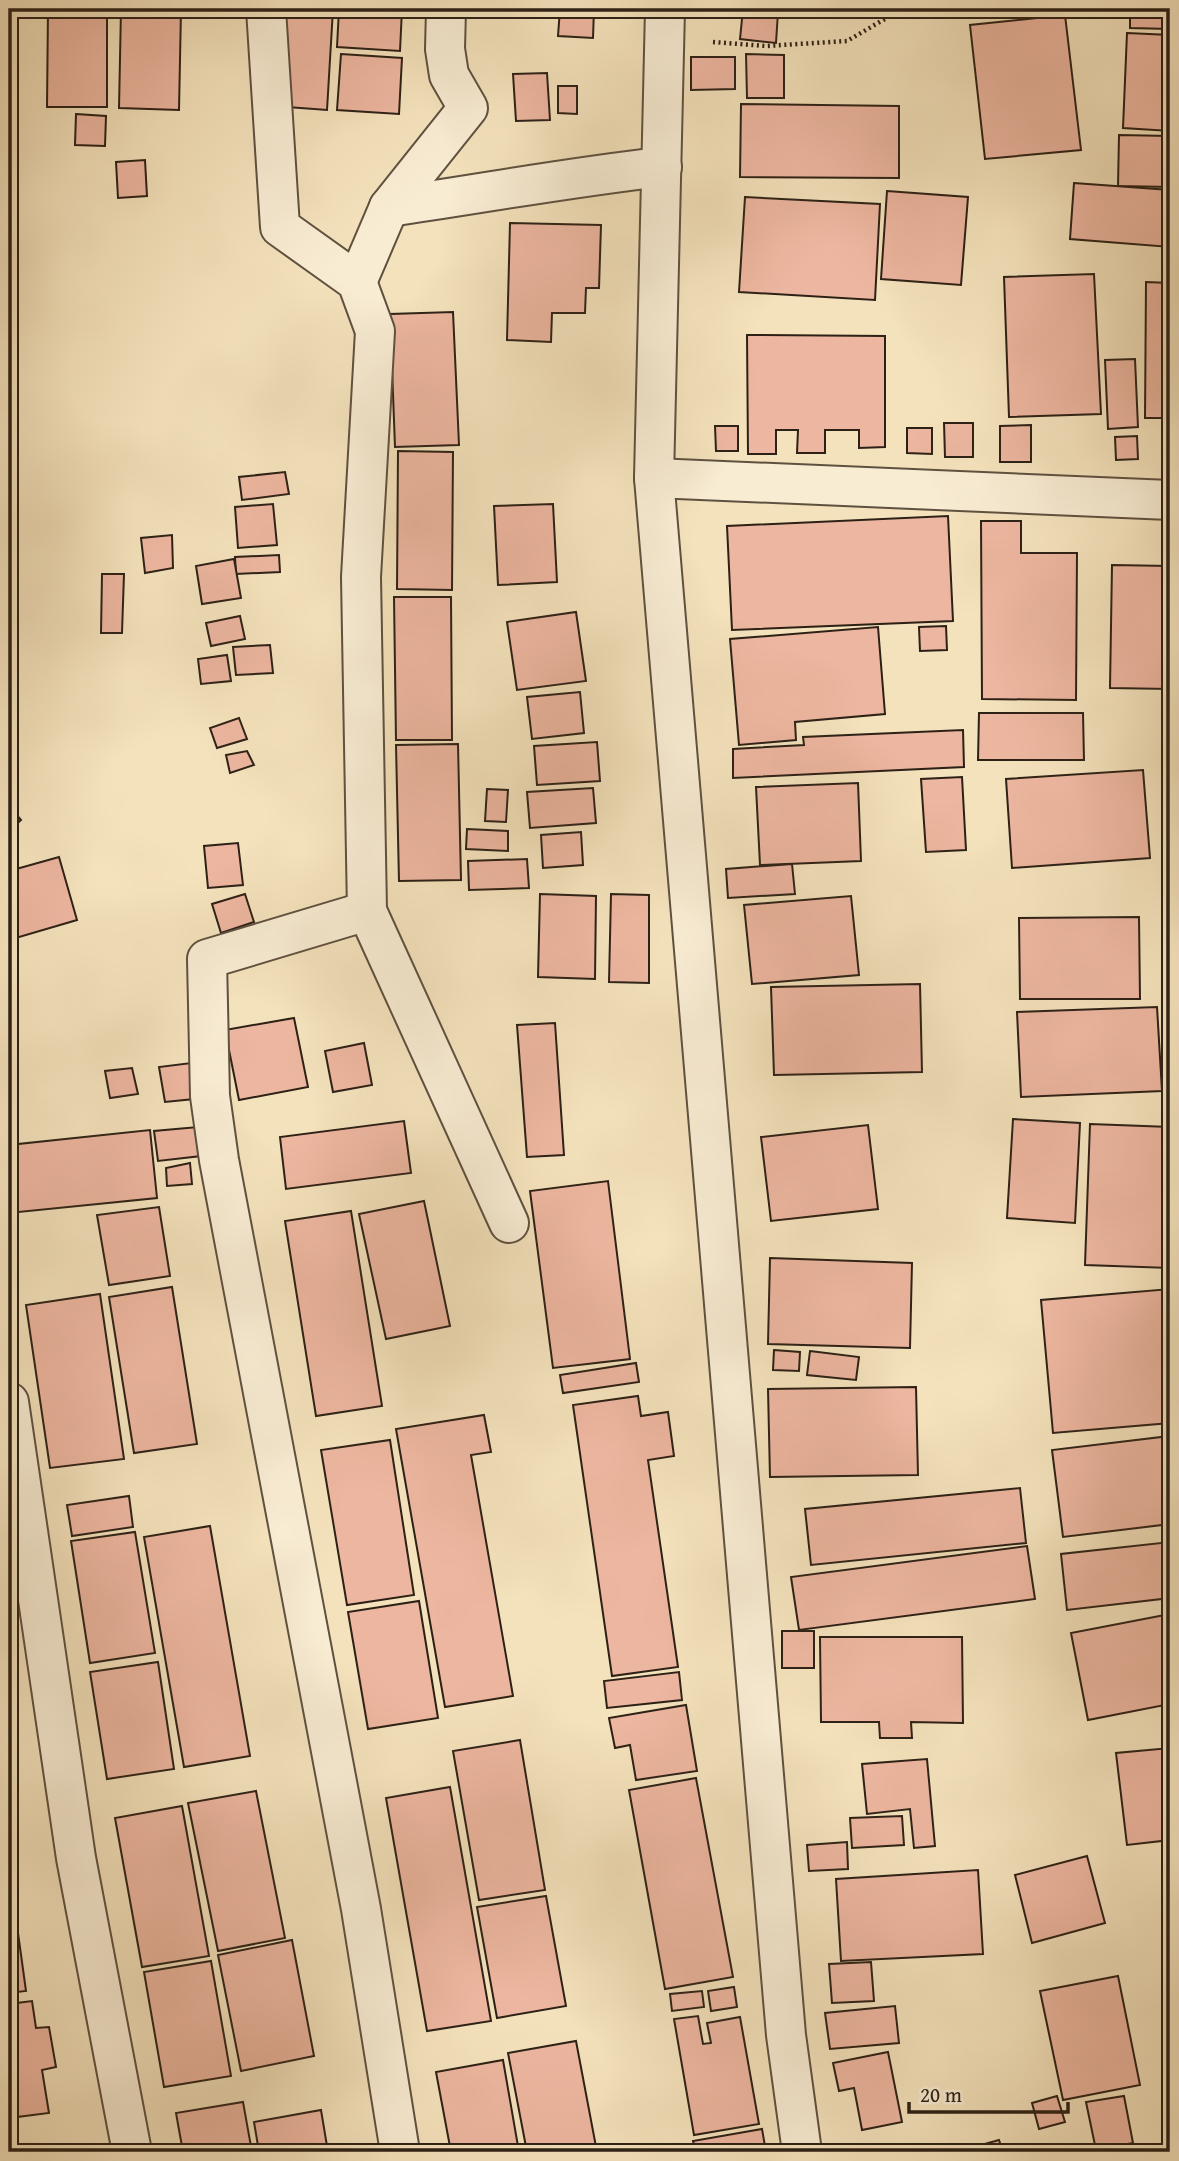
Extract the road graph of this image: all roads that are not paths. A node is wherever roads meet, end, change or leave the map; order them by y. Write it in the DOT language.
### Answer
graph roads {
  1 [pos="266,9"];
  2 [pos="446,9"];
  3 [pos="665,25"];
  4 [pos="662,167"];
  5 [pos="388,207"];
  6 [pos="357,282"];
  7 [pos="653,478"];
  8 [pos="1170,500"];
  9 [pos="367,911"];
  10 [pos="509,1223"];
  11 [pos="9,1402"];
  12 [pos="132,2152"];
  13 [pos="400,2152"];
  14 [pos="802,2152"];
  1 -- 6 [label="street"];
  2 -- 5 [label="street"];
  3 -- 4 [label="street"];
  4 -- 5 [label="street"];
  4 -- 7 [label="street"];
  5 -- 6 [label="street"];
  6 -- 9 [label="street"];
  7 -- 8 [label="street"];
  7 -- 14 [label="street"];
  9 -- 10 [label="street"];
  9 -- 13 [label="street"];
  11 -- 12 [label="street"];
}
